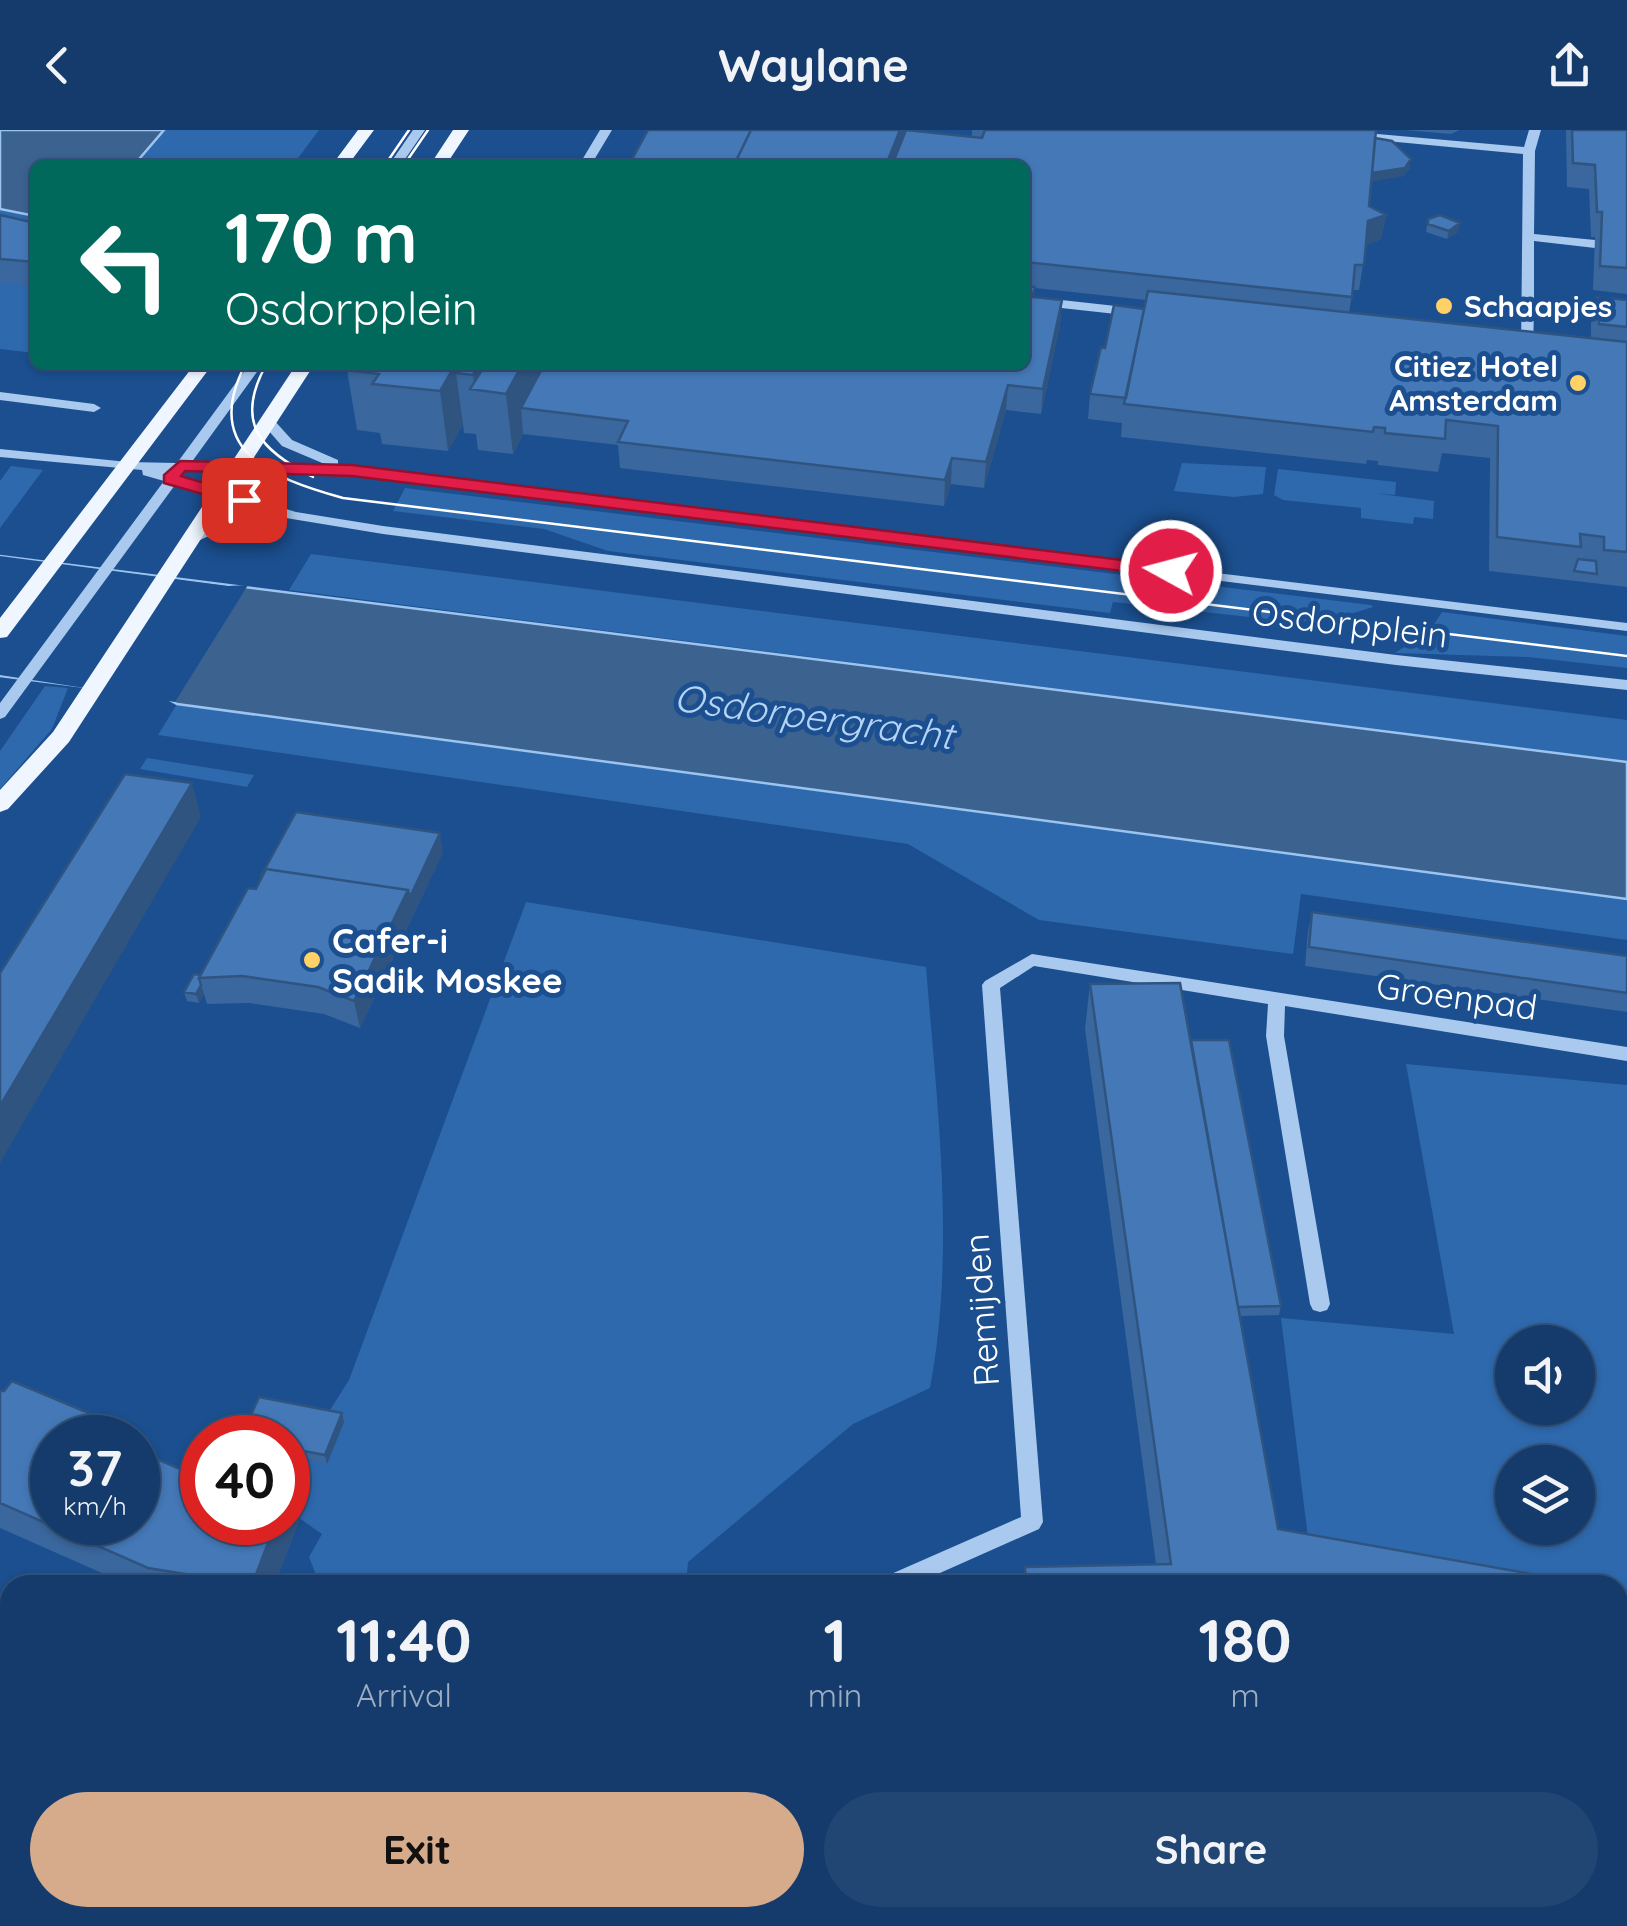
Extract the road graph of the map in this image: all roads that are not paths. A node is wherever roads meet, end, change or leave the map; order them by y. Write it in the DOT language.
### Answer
graph roads {
  1 [pos="366,130"];
  2 [pos="420,130"];
  3 [pos="606,130"];
  4 [pos="1535,130"];
  5 [pos="462,131"];
  6 [pos="1342,134"];
  7 [pos="1529,151"];
  8 [pos="344,160"];
  9 [pos="399,160"];
  10 [pos="442,160"];
  11 [pos="588,160"];
  12 [pos="1528,237"];
  13 [pos="1595,244"];
  14 [pos="1030,301"];
  15 [pos="1527,304"];
  16 [pos="1148,313"];
  17 [pos="1627,315"];
  18 [pos="1508,351"];
  19 [pos="1526,353"];
  20 [pos="1543,355"];
  21 [pos="198,370"];
  22 [pos="252,370"];
  23 [pos="302,370"];
  24 [pos="0,396"];
  25 [pos="94,408"];
  26 [pos="268,422"];
  27 [pos="0,453"];
  28 [pos="128,466"];
  29 [pos="239,466"];
  30 [pos="352,470"];
  31 [pos="175,472"];
  32 [pos="221,494"];
  33 [pos="294,516"];
  34 [pos="191,540"];
  35 [pos="1627,627"];
  36 [pos="0,632"];
  37 [pos="1627,685"];
  38 [pos="0,714"];
  39 [pos="0,804"];
  40 [pos="1032,960"];
  41 [pos="1277,1002"];
  42 [pos="1627,1054"];
  43 [pos="1320,1304"];
  44 [pos="913,1575"];
  1 -- 8 [label="main road"];
  2 -- 9 [label="street"];
  3 -- 11 [label="street"];
  4 -- 7 [label="street"];
  5 -- 10 [label="main road"];
  6 -- 7 [label="street"];
  7 -- 12 [label="street"];
  12 -- 13 [label="street"];
  12 -- 15 [label="street"];
  14 -- 16 [label="street"];
  15 -- 17 [label="street"];
  15 -- 19 [label="street"];
  18 -- 19 [label="street"];
  19 -- 20 [label="street"];
  21 -- 28 [label="main road"];
  22 -- 31 [label="street"];
  23 -- 26 [label="main road"];
  24 -- 25 [label="street"];
  26 -- 29 [label="main road"];
  26 -- 30 [label="street, Osdorpplein"];
  27 -- 28 [label="street, Osdorpplein"];
  28 -- 31 [label="street, Osdorpplein"];
  28 -- 36 [label="main road"];
  29 -- 30 [label="street, Osdorpplein"];
  29 -- 31 [label="street, Osdorpplein"];
  29 -- 32 [label="main road"];
  30 -- 35 [label="street, Osdorpplein"];
  31 -- 32 [label="street, Osdorpplein"];
  31 -- 38 [label="street"];
  32 -- 33 [label="street, Osdorpplein"];
  32 -- 34 [label="main road"];
  33 -- 34 [label="street, Osdorpplein"];
  33 -- 37 [label="street, Osdorpplein"];
  34 -- 39 [label="main road"];
  40 -- 41 [label="street, Groenpad"];
  40 -- 44 [label="street, Remijden"];
  41 -- 42 [label="street, Groenpad"];
  41 -- 43 [label="street"];
}
